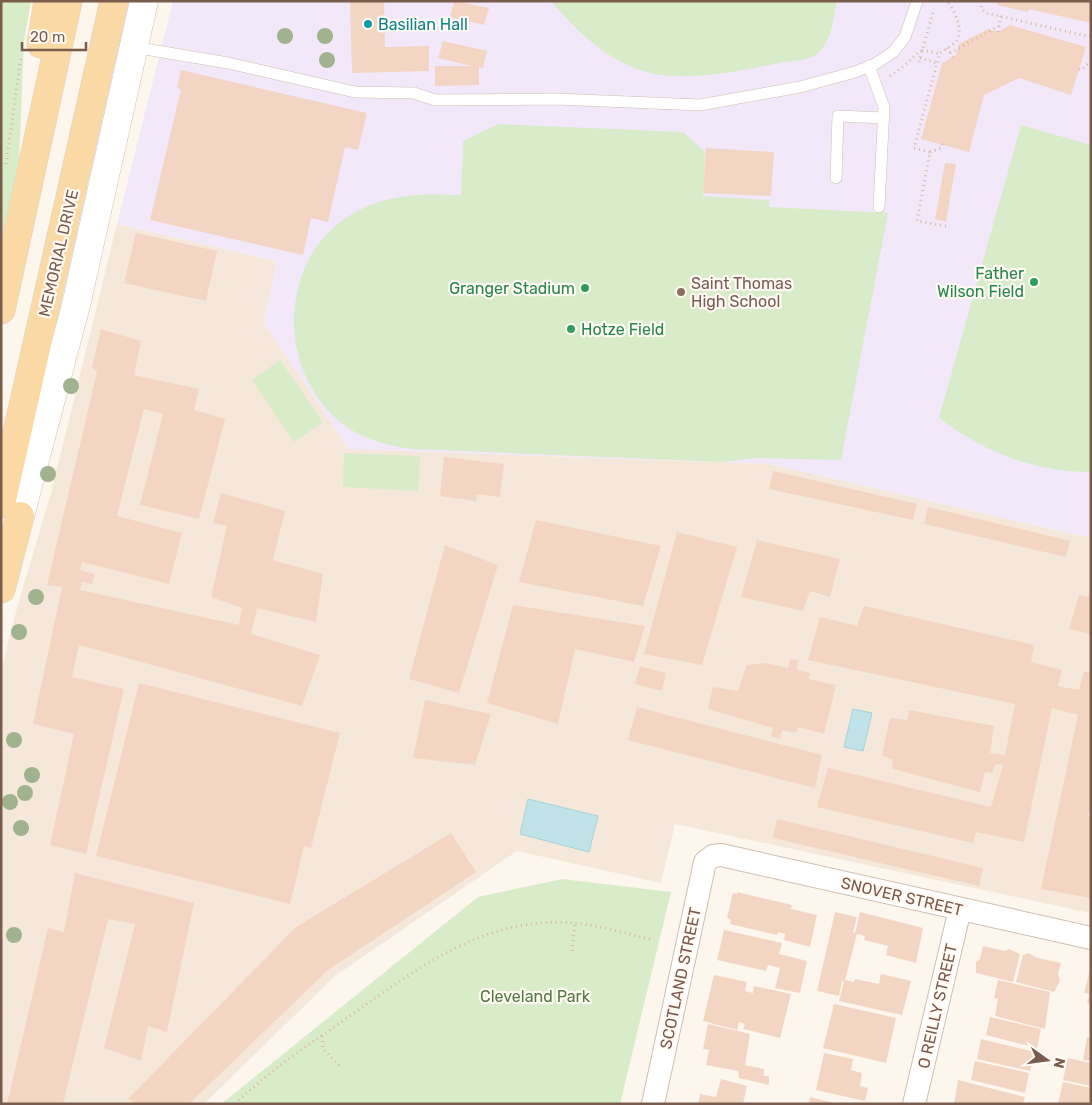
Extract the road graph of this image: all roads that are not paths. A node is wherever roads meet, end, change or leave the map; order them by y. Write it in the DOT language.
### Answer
graph roads {
  1 [pos="48,1"];
  2 [pos="68,1"];
  3 [pos="114,1"];
  4 [pos="144,1"];
  5 [pos="917,1"];
  6 [pos="133,47"];
  7 [pos="869,66"];
  8 [pos="884,118"];
  9 [pos="34,150"];
  10 [pos="836,178"];
  11 [pos="879,207"];
  12 [pos="1,310"];
  13 [pos="11,510"];
  14 [pos="1,589"];
  15 [pos="712,856"];
  16 [pos="960,908"];
  17 [pos="1091,938"];
  18 [pos="653,1104"];
  19 [pos="914,1104"];
  1 -- 9 [label="main road"];
  2 -- 9 [label="main road"];
  3 -- 13 [label="main road, MEMORIAL DRIVE"];
  4 -- 6 [label="street"];
  5 -- 7 [label="lane"];
  6 -- 7 [label="lane"];
  6 -- 13 [label="street"];
  7 -- 8 [label="lane"];
  8 -- 10 [label="lane"];
  8 -- 11 [label="lane"];
  9 -- 12 [label="main road"];
  13 -- 14 [label="main road, MEMORIAL DRIVE"];
  15 -- 16 [label="street, SNOVER STREET"];
  15 -- 18 [label="street, SCOTLAND STREET"];
  16 -- 17 [label="street, SNOVER STREET"];
  16 -- 19 [label="street, O REILLY STREET"];
}
